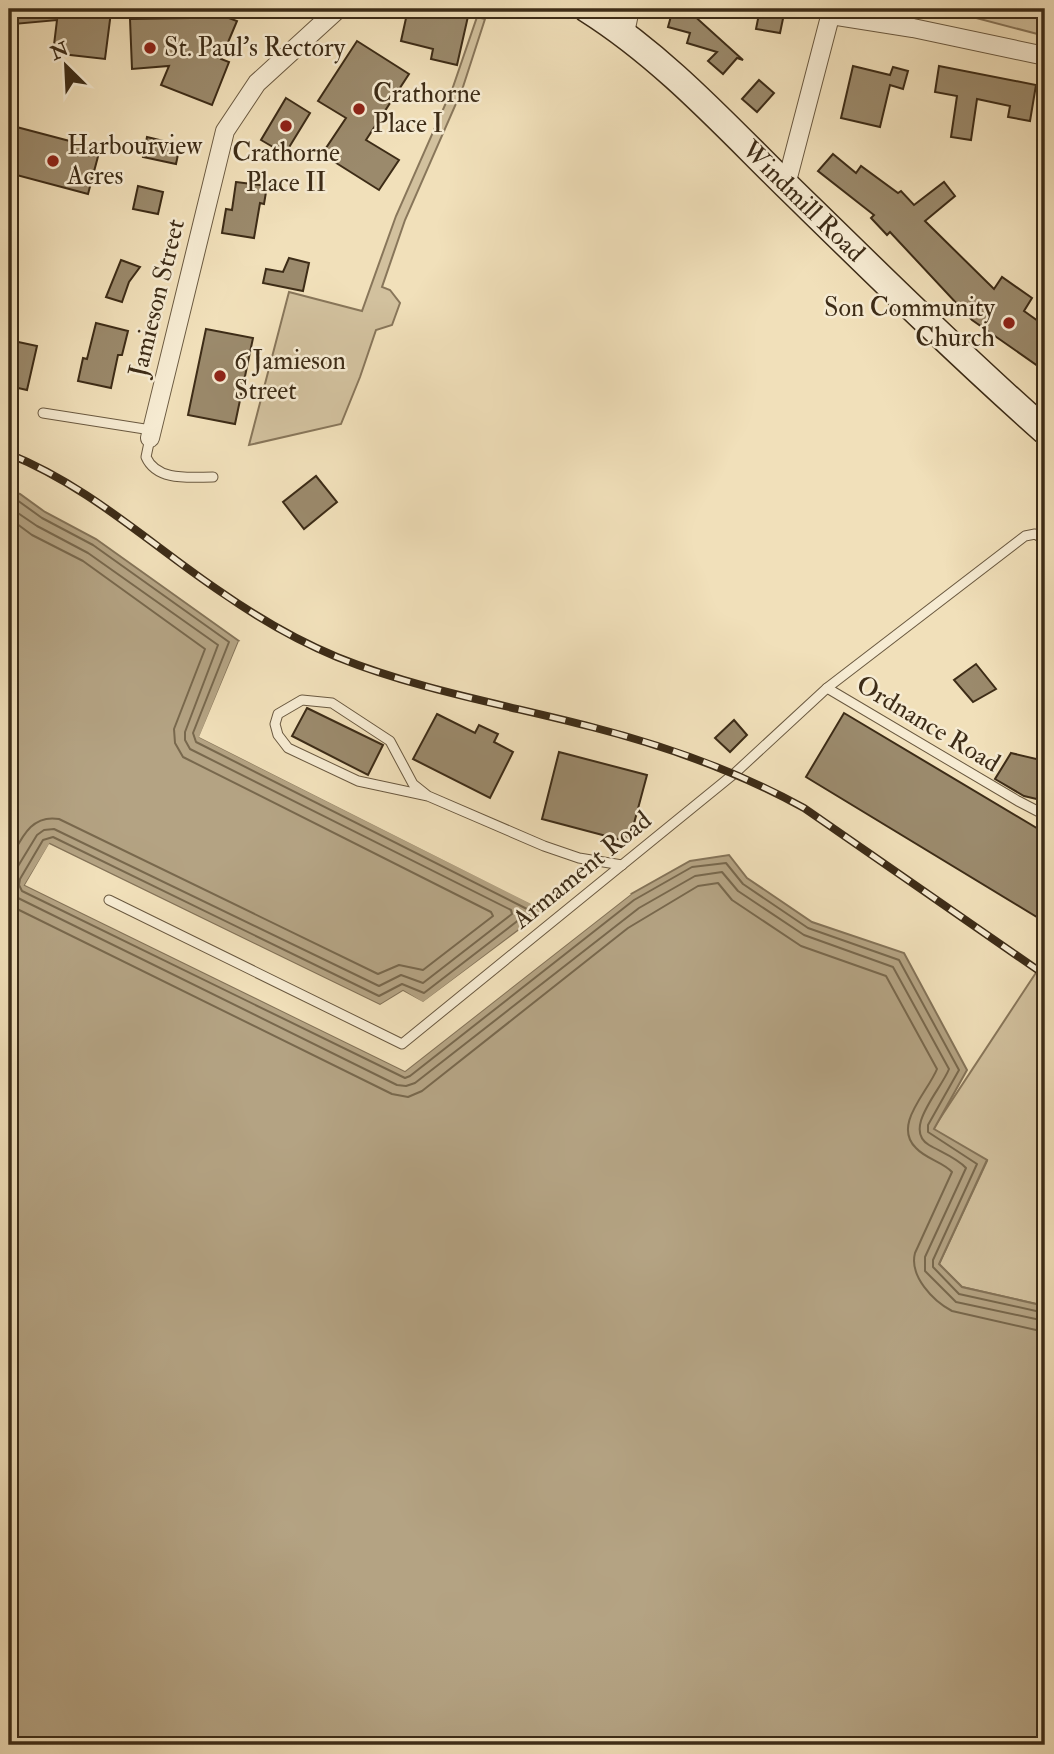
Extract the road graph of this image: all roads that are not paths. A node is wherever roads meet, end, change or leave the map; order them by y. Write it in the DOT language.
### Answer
graph roads {
  1 [pos="338,9"];
  2 [pos="587,9"];
  3 [pos="832,12"];
  4 [pos="627,21"];
  5 [pos="1045,56"];
  6 [pos="786,185"];
  7 [pos="43,413"];
  8 [pos="1045,431"];
  9 [pos="151,434"];
  10 [pos="213,477"];
  11 [pos="1045,540"];
  12 [pos="827,688"];
  13 [pos="428,796"];
  14 [pos="1045,815"];
  15 [pos="622,865"];
  16 [pos="108,900"];
  1 -- 9 [label="street, Jamieson Street"];
  2 -- 4 [label="main road, Windmill Road"];
  3 -- 5 [label="street"];
  3 -- 6 [label="street"];
  4 -- 6 [label="main road, Windmill Road"];
  6 -- 8 [label="main road, Windmill Road"];
  7 -- 9 [label="lane"];
  9 -- 10 [label="lane"];
  11 -- 12 [label="lane, Armament Road"];
  12 -- 14 [label="lane, Ordnance Road"];
  12 -- 15 [label="lane, Armament Road"];
  13 -- 13 [label="lane"];
  13 -- 15 [label="lane"];
  15 -- 16 [label="lane, Armament Road"];
}
